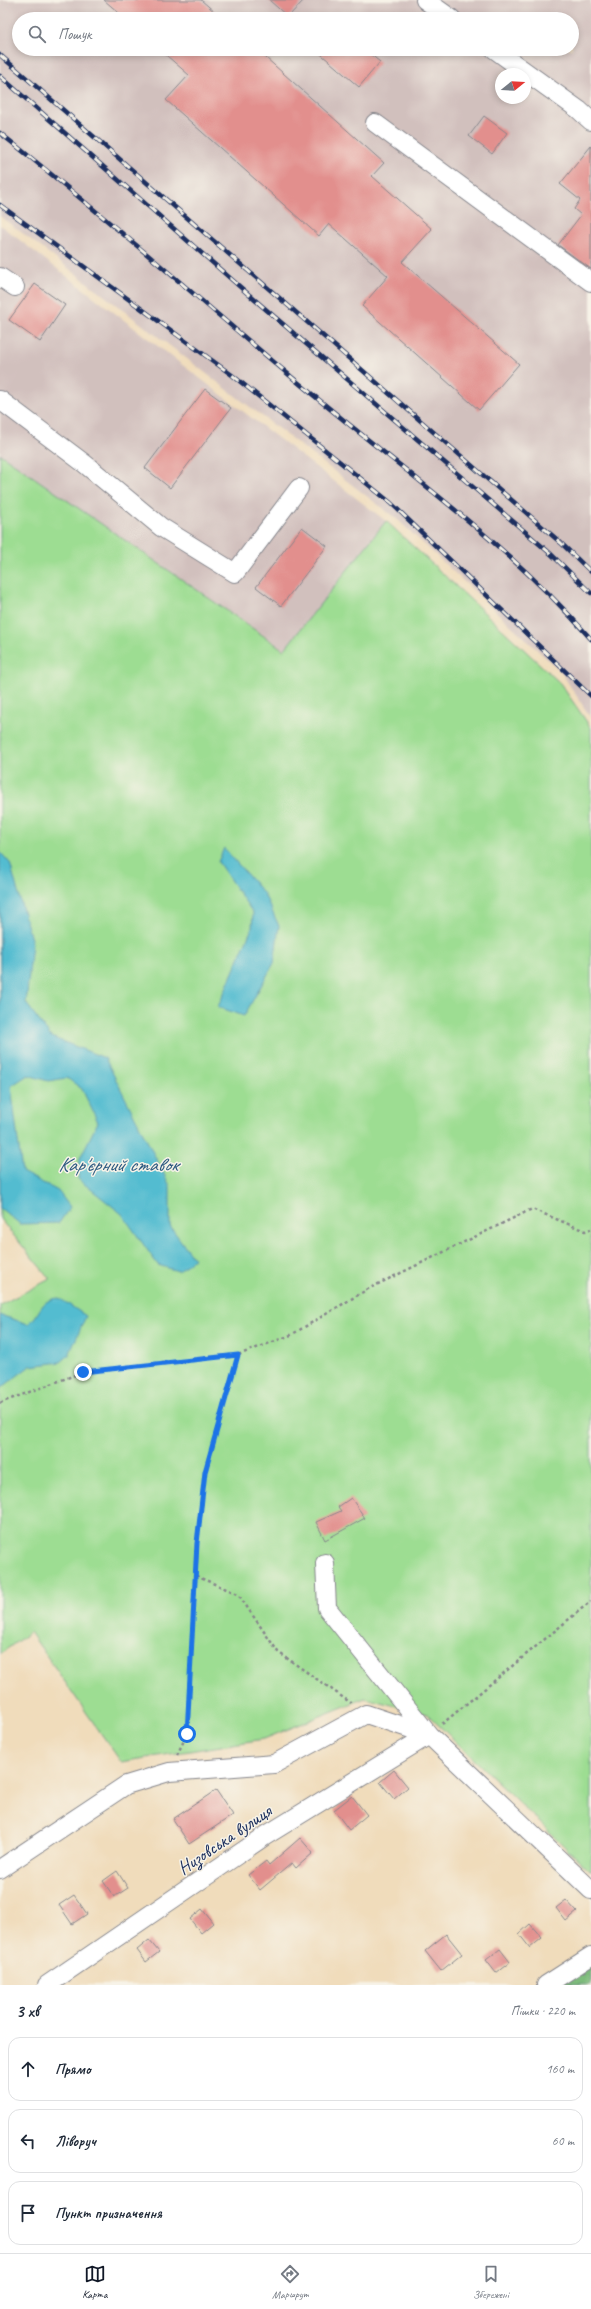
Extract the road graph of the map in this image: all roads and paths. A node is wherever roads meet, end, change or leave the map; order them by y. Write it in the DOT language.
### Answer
graph roads {
  1 [pos="425,0"];
  2 [pos="442,12"];
  3 [pos="504,56"];
  4 [pos="591,121"];
  5 [pos="375,124"];
  6 [pos="0,277"];
  7 [pos="591,282"];
  8 [pos="15,287"];
  9 [pos="0,400"];
  10 [pos="298,488"];
  11 [pos="591,1229"];
  12 [pos="238,1355"];
  13 [pos="0,1403"];
  14 [pos="325,1564"];
  15 [pos="196,1576"];
  16 [pos="591,1601"];
  17 [pos="366,1714"];
  18 [pos="429,1735"];
  19 [pos="169,1772"];
  20 [pos="0,1869"];
  21 [pos="591,1890"];
  22 [pos="591,1956"];
  23 [pos="47,1985"];
  24 [pos="546,1985"];
  1 -- 2 [label="street"];
  3 -- 4 [label="street"];
  5 -- 7 [label="street"];
  6 -- 8 [label="street"];
  9 -- 10 [label="street"];
  11 -- 12 [label="path"];
  12 -- 13 [label="path"];
  12 -- 15 [label="path"];
  14 -- 18 [label="street"];
  15 -- 17 [label="path"];
  15 -- 19 [label="path"];
  16 -- 18 [label="path"];
  17 -- 18 [label="street"];
  17 -- 19 [label="street"];
  18 -- 21 [label="street"];
  18 -- 23 [label="street, Низовська вулиця"];
  19 -- 20 [label="street"];
  22 -- 24 [label="street"];
}
